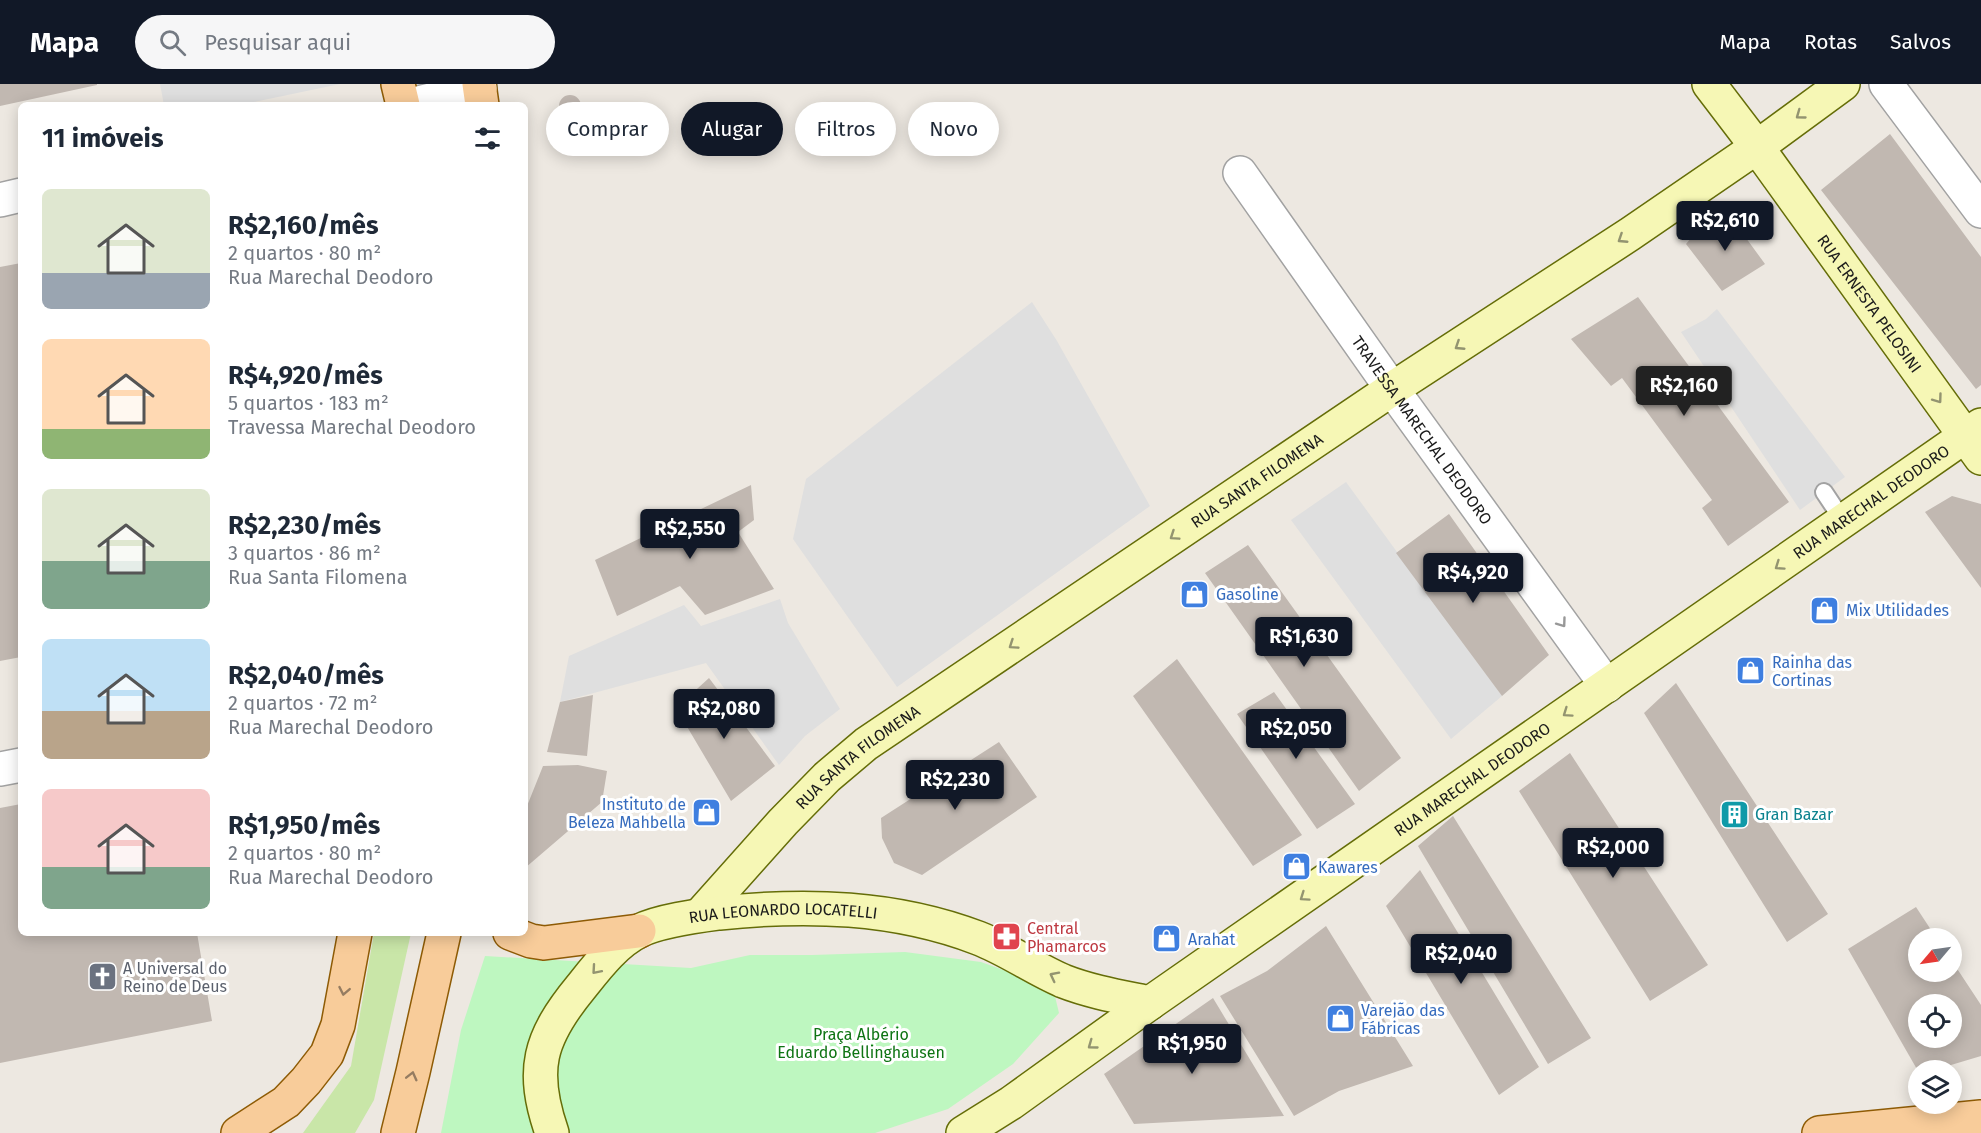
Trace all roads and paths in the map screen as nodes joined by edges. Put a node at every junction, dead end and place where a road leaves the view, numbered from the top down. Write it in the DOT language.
graph roads {
  1 [pos="398,84"];
  2 [pos="1709,84"];
  3 [pos="1843,84"];
  4 [pos="1886,84"];
  5 [pos="480,92"];
  6 [pos="402,102"];
  7 [pos="426,102"];
  8 [pos="1757,147"];
  9 [pos="1240,173"];
  10 [pos="18,196"];
  11 [pos="0,200"];
  12 [pos="1981,211"];
  13 [pos="1392,389"];
  14 [pos="1976,440"];
  15 [pos="1824,492"];
  16 [pos="1844,522"];
  17 [pos="1607,686"];
  18 [pos="18,766"];
  19 [pos="0,769"];
  20 [pos="700,915"];
  21 [pos="639,931"];
  22 [pos="354,936"];
  23 [pos="443,936"];
  24 [pos="518,936"];
  25 [pos="1150,1004"];
  26 [pos="1981,1117"];
  27 [pos="238,1133"];
  28 [pos="398,1133"];
  29 [pos="552,1133"];
  30 [pos="963,1133"];
  31 [pos="1819,1133"];
  1 -- 6 [label="main road"];
  2 -- 8 [label="street, RUA ERNESTA PELOSINI"];
  3 -- 8 [label="street, RUA SANTA FILOMENA, one-way"];
  4 -- 12 [label="street"];
  5 -- 7 [label="street"];
  8 -- 13 [label="street, RUA SANTA FILOMENA, one-way"];
  8 -- 14 [label="street, RUA ERNESTA PELOSINI, one-way"];
  9 -- 13 [label="street, TRAVESSA MARECHAL DEODORO"];
  10 -- 11 [label="street"];
  13 -- 17 [label="street, TRAVESSA MARECHAL DEODORO, one-way"];
  13 -- 20 [label="street, RUA SANTA FILOMENA, one-way"];
  14 -- 16 [label="street, RUA MARECHAL DEODORO"];
  15 -- 16 [label="lane"];
  16 -- 17 [label="street, RUA MARECHAL DEODORO, one-way"];
  17 -- 25 [label="street, RUA MARECHAL DEODORO, one-way"];
  18 -- 19 [label="street"];
  20 -- 21 [label="street, RUA LEONARDO LOCATELLI"];
  25 -- 20 [label="street, RUA LEONARDO LOCATELLI, one-way"];
  21 -- 24 [label="main road"];
  21 -- 29 [label="street, RUA LEONARDO LOCATELLI, one-way"];
  22 -- 27 [label="main road, one-way"];
  28 -- 23 [label="main road, one-way"];
  25 -- 30 [label="street, RUA MARECHAL DEODORO, one-way"];
  26 -- 31 [label="main road"];
}
